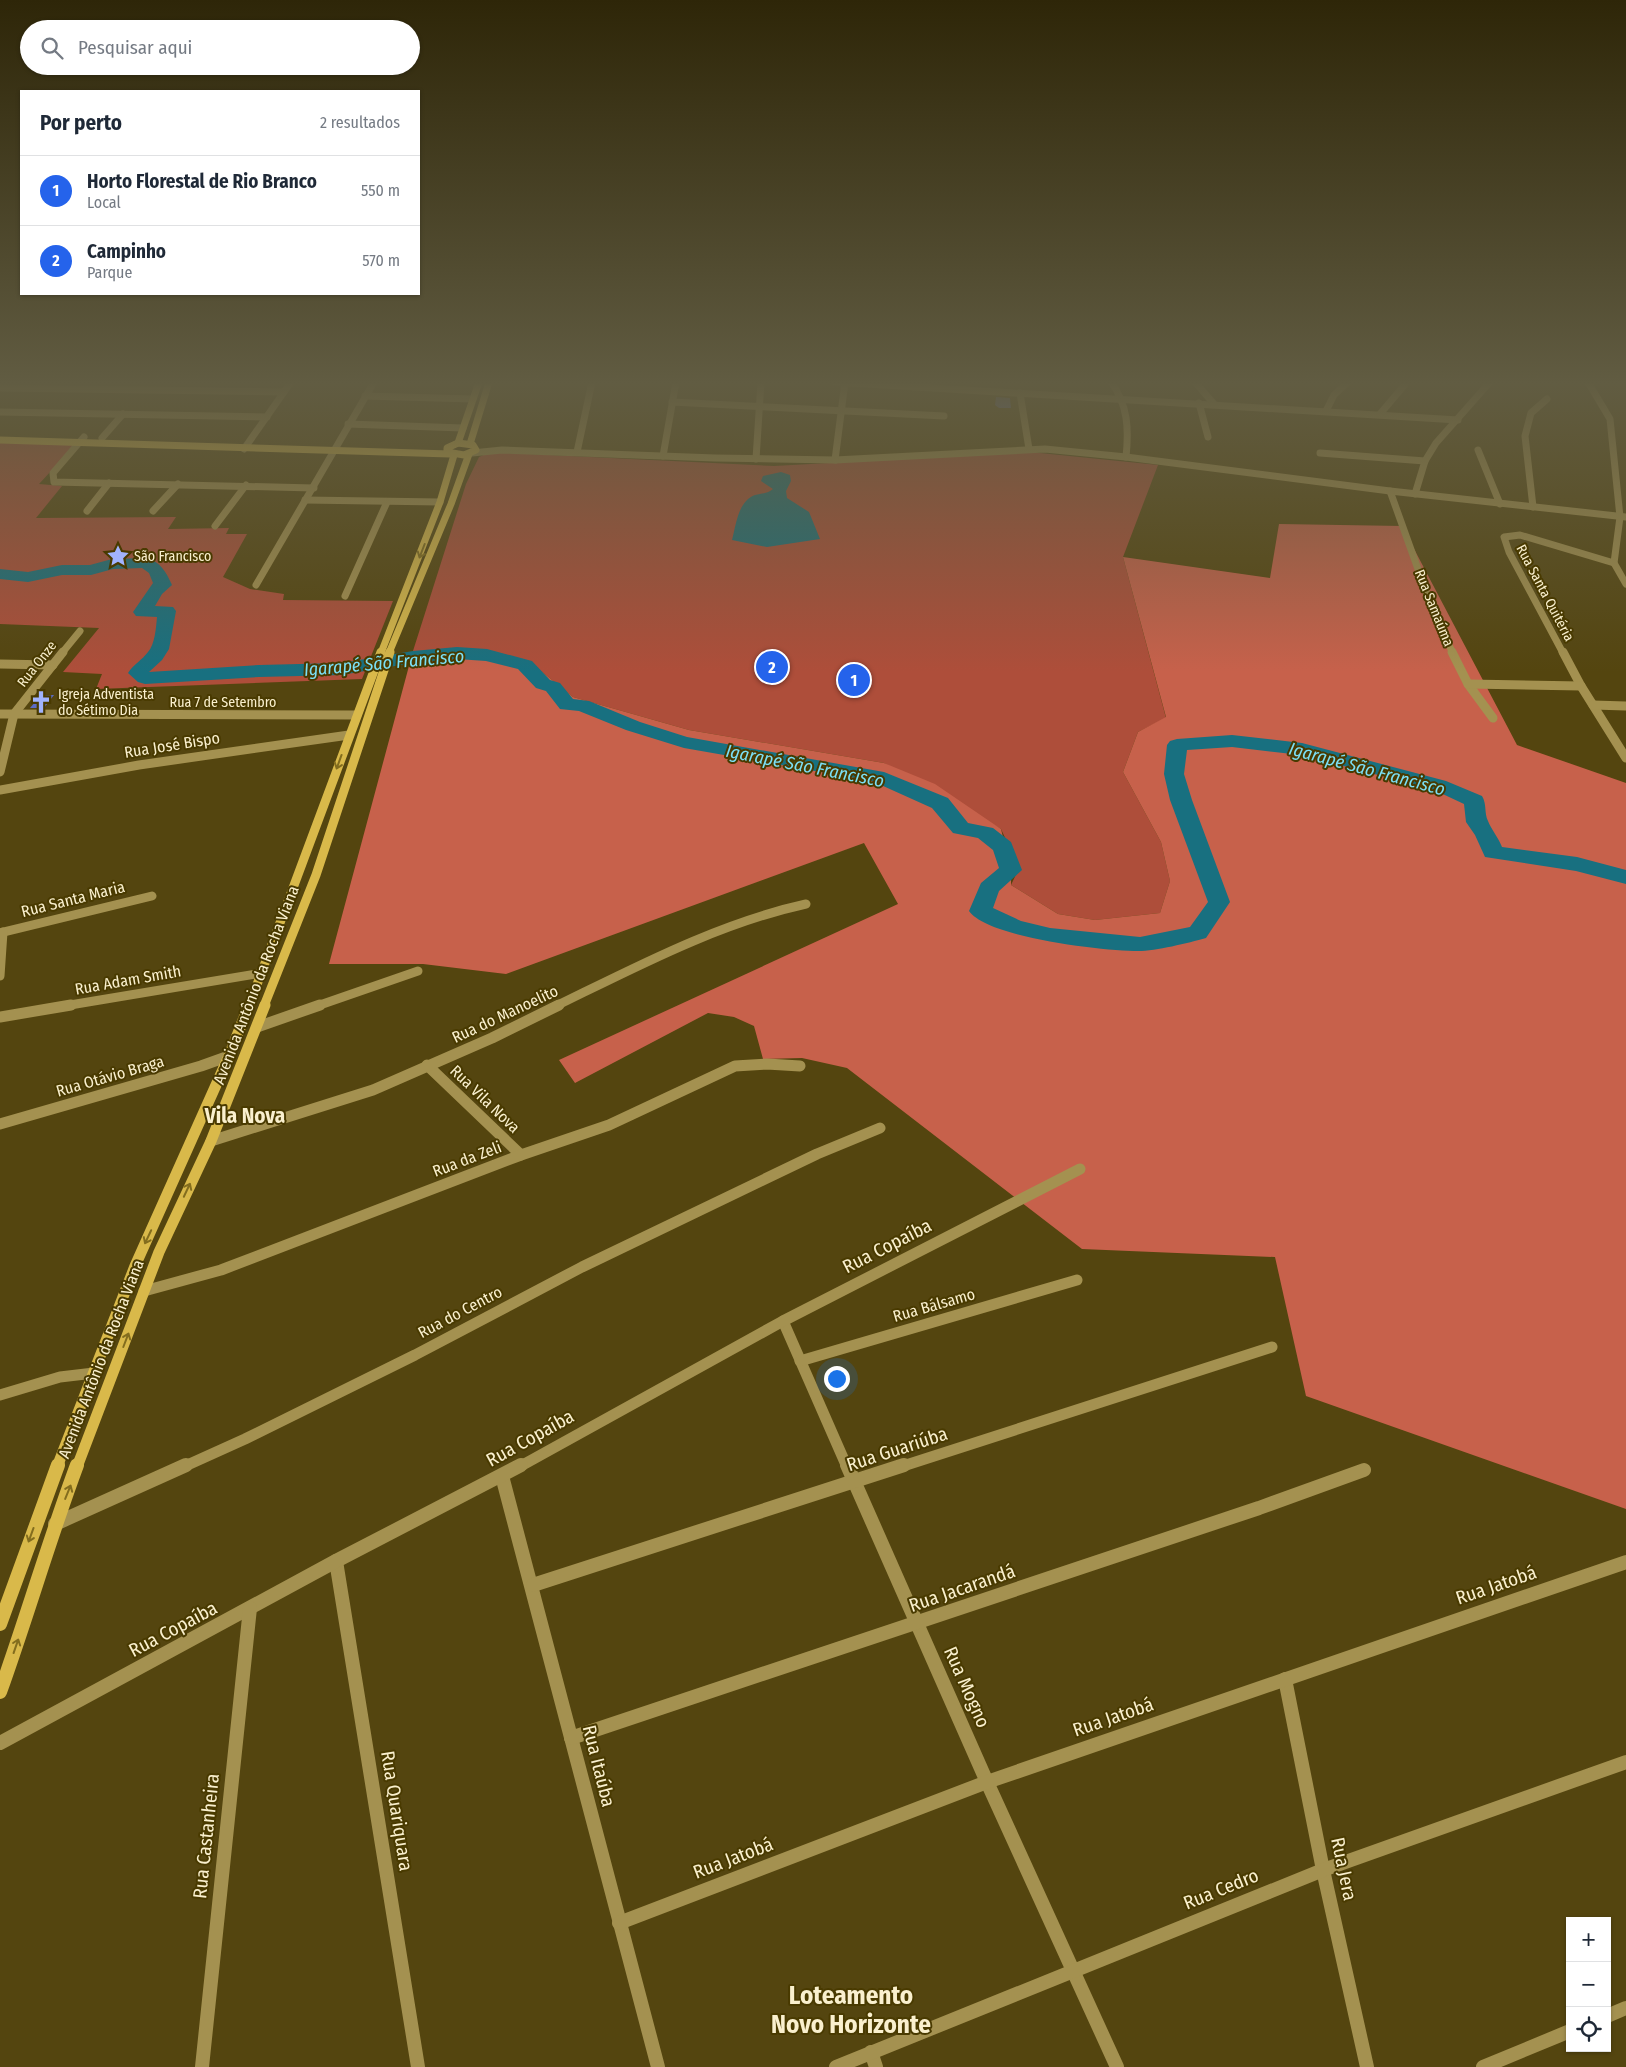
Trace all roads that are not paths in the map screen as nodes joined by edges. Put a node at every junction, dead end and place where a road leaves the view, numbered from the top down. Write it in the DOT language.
graph roads {
  1 [pos="54,478"];
  2 [pos="319,478"];
  3 [pos="445,478"];
  4 [pos="461,478"];
  5 [pos="1293,478"];
  6 [pos="1420,478"];
  7 [pos="1490,478"];
  8 [pos="1530,478"];
  9 [pos="1618,478"];
  10 [pos="108,482"];
  11 [pos="178,484"];
  12 [pos="246,486"];
  13 [pos="314,488"];
  14 [pos="1390,491"];
  15 [pos="1416,494"];
  16 [pos="305,500"];
  17 [pos="387,502"];
  18 [pos="440,502"];
  19 [pos="1500,504"];
  20 [pos="1534,507"];
  21 [pos="87,511"];
  22 [pos="153,511"];
  23 [pos="1623,517"];
  24 [pos="215,526"];
  25 [pos="1614,563"];
  26 [pos="1626,584"];
  27 [pos="256,585"];
  28 [pos="344,596"];
  29 [pos="395,627"];
  30 [pos="80,631"];
  31 [pos="0,664"];
  32 [pos="52,665"];
  33 [pos="380,668"];
  34 [pos="1468,684"];
  35 [pos="1581,686"];
  36 [pos="1593,704"];
  37 [pos="1626,706"];
  38 [pos="0,714"];
  39 [pos="14,714"];
  40 [pos="357,715"];
  41 [pos="1493,718"];
  42 [pos="349,735"];
  43 [pos="1626,758"];
  44 [pos="0,771"];
  45 [pos="0,790"];
  46 [pos="152,896"];
  47 [pos="806,904"];
  48 [pos="1,932"];
  49 [pos="418,971"];
  50 [pos="262,973"];
  51 [pos="0,976"];
  52 [pos="0,1017"];
  53 [pos="258,1027"];
  54 [pos="229,1056"];
  55 [pos="427,1065"];
  56 [pos="800,1066"];
  57 [pos="0,1124"];
  58 [pos="880,1128"];
  59 [pos="211,1141"];
  60 [pos="521,1155"];
  61 [pos="1080,1169"];
  62 [pos="1077,1280"];
  63 [pos="144,1291"];
  64 [pos="783,1321"];
  65 [pos="1272,1347"];
  66 [pos="800,1361"];
  67 [pos="94,1373"];
  68 [pos="0,1395"];
  69 [pos="1364,1470"];
  70 [pos="502,1476"];
  71 [pos="854,1482"];
  72 [pos="55,1524"];
  73 [pos="336,1561"];
  74 [pos="1626,1562"];
  75 [pos="533,1585"];
  76 [pos="250,1608"];
  77 [pos="916,1623"];
  78 [pos="0,1624"];
  79 [pos="1284,1679"];
  80 [pos="0,1692"];
  81 [pos="571,1738"];
  82 [pos="0,1743"];
  83 [pos="1626,1762"];
  84 [pos="987,1782"];
  85 [pos="1323,1870"];
  86 [pos="618,1923"];
  87 [pos="1074,1970"];
  88 [pos="1626,2008"];
  89 [pos="1611,2014"];
  90 [pos="1566,2034"];
  91 [pos="874,2060"];
  92 [pos="202,2067"];
  93 [pos="418,2067"];
  94 [pos="658,2067"];
  95 [pos="836,2067"];
  96 [pos="1117,2067"];
  97 [pos="1367,2067"];
  98 [pos="1483,2067"];
  1 -- 10 [label="street"];
  2 -- 13 [label="street"];
  3 -- 18 [label="main road, Avenida Antônio da Rocha Viana"];
  4 -- 29 [label="main road, Avenida Antônio da Rocha Viana"];
  5 -- 14 [label="street"];
  6 -- 15 [label="street"];
  7 -- 19 [label="street"];
  8 -- 20 [label="street"];
  9 -- 23 [label="street"];
  10 -- 11 [label="street"];
  10 -- 21 [label="street"];
  11 -- 12 [label="street"];
  11 -- 22 [label="street"];
  12 -- 13 [label="street"];
  12 -- 24 [label="street"];
  13 -- 16 [label="street"];
  14 -- 15 [label="street"];
  14 -- 34 [label="street, Rua Samaúma"];
  15 -- 19 [label="street"];
  16 -- 17 [label="street"];
  16 -- 27 [label="street"];
  17 -- 18 [label="street"];
  17 -- 28 [label="street"];
  18 -- 29 [label="main road, Avenida Antônio da Rocha Viana, one-way"];
  19 -- 20 [label="street"];
  20 -- 23 [label="street"];
  23 -- 25 [label="street"];
  25 -- 26 [label="street"];
  25 -- 35 [label="street, Rua Santa Quitéria"];
  29 -- 33 [label="main road, Avenida Antônio da Rocha Viana"];
  30 -- 32 [label="street, Rua Onze"];
  31 -- 32 [label="street"];
  32 -- 39 [label="street, Rua Onze"];
  33 -- 40 [label="main road, Avenida Antônio da Rocha Viana"];
  33 -- 53 [label="main road, Avenida Antônio da Rocha Viana"];
  34 -- 35 [label="street"];
  34 -- 41 [label="street, Rua Samaúma"];
  35 -- 36 [label="street, Rua Santa Quitéria"];
  36 -- 37 [label="street"];
  36 -- 43 [label="street, Rua Santa Quitéria"];
  38 -- 39 [label="street, Rua 7 de Setembro"];
  39 -- 40 [label="street, Rua 7 de Setembro"];
  39 -- 44 [label="street, Rua Onze"];
  40 -- 42 [label="main road, Avenida Antônio da Rocha Viana"];
  42 -- 45 [label="street, Rua José Bispo"];
  42 -- 50 [label="main road, Avenida Antônio da Rocha Viana, one-way"];
  46 -- 48 [label="street, Rua Santa Maria"];
  47 -- 55 [label="street, Rua do Manoelito"];
  48 -- 51 [label="street"];
  49 -- 53 [label="street"];
  50 -- 52 [label="street, Rua Adam Smith"];
  50 -- 54 [label="main road, Avenida Antônio da Rocha Viana"];
  53 -- 59 [label="main road, Avenida Antônio da Rocha Viana"];
  54 -- 57 [label="street, Rua Otávio Braga"];
  54 -- 67 [label="main road, Avenida Antônio da Rocha Viana, one-way"];
  55 -- 59 [label="street, Rua do Manoelito"];
  55 -- 60 [label="street, Rua Vila Nova"];
  56 -- 60 [label="street, Rua da Zeli"];
  58 -- 72 [label="street, Rua do Centro"];
  63 -- 59 [label="main road, Avenida Antônio da Rocha Viana, one-way"];
  60 -- 63 [label="street, Rua da Zeli"];
  61 -- 64 [label="street, Rua Copaíba"];
  62 -- 66 [label="street, Rua Bálsamo"];
  72 -- 63 [label="main road, Avenida Antônio da Rocha Viana, one-way"];
  64 -- 66 [label="street, Rua Mogno"];
  64 -- 70 [label="street, Rua Copaíba"];
  65 -- 71 [label="street, Rua Guariúba"];
  66 -- 71 [label="street, Rua Mogno"];
  67 -- 68 [label="street"];
  67 -- 78 [label="main road, Avenida Antônio da Rocha Viana, one-way"];
  69 -- 77 [label="street, Rua Jacarandá"];
  70 -- 73 [label="street, Rua Copaíba"];
  70 -- 75 [label="street, Rua Itaúba"];
  71 -- 75 [label="street, Rua Guariúba"];
  71 -- 77 [label="street, Rua Mogno"];
  80 -- 72 [label="main road, Avenida Antônio da Rocha Viana, one-way"];
  73 -- 76 [label="street, Rua Copaíba"];
  73 -- 93 [label="street, Rua Quariquara"];
  74 -- 79 [label="street, Rua Jatobá"];
  75 -- 81 [label="street, Rua Itaúba"];
  76 -- 82 [label="street, Rua Copaíba"];
  76 -- 92 [label="street, Rua Castanheira"];
  77 -- 81 [label="street, Rua Jacarandá"];
  77 -- 84 [label="street, Rua Mogno"];
  79 -- 84 [label="street, Rua Jatobá"];
  79 -- 85 [label="street, Rua Jera"];
  81 -- 86 [label="street, Rua Itaúba"];
  83 -- 85 [label="street, Rua Cedro"];
  84 -- 86 [label="street, Rua Jatobá"];
  84 -- 87 [label="street, Rua Mogno"];
  85 -- 87 [label="street, Rua Cedro"];
  85 -- 97 [label="street, Rua Jera"];
  86 -- 94 [label="street, Rua Itaúba"];
  87 -- 91 [label="street, Rua Cedro"];
  87 -- 96 [label="street, Rua Mogno"];
  88 -- 89 [label="street"];
  90 -- 98 [label="street"];
  91 -- 95 [label="street, Rua Cedro"];
}
